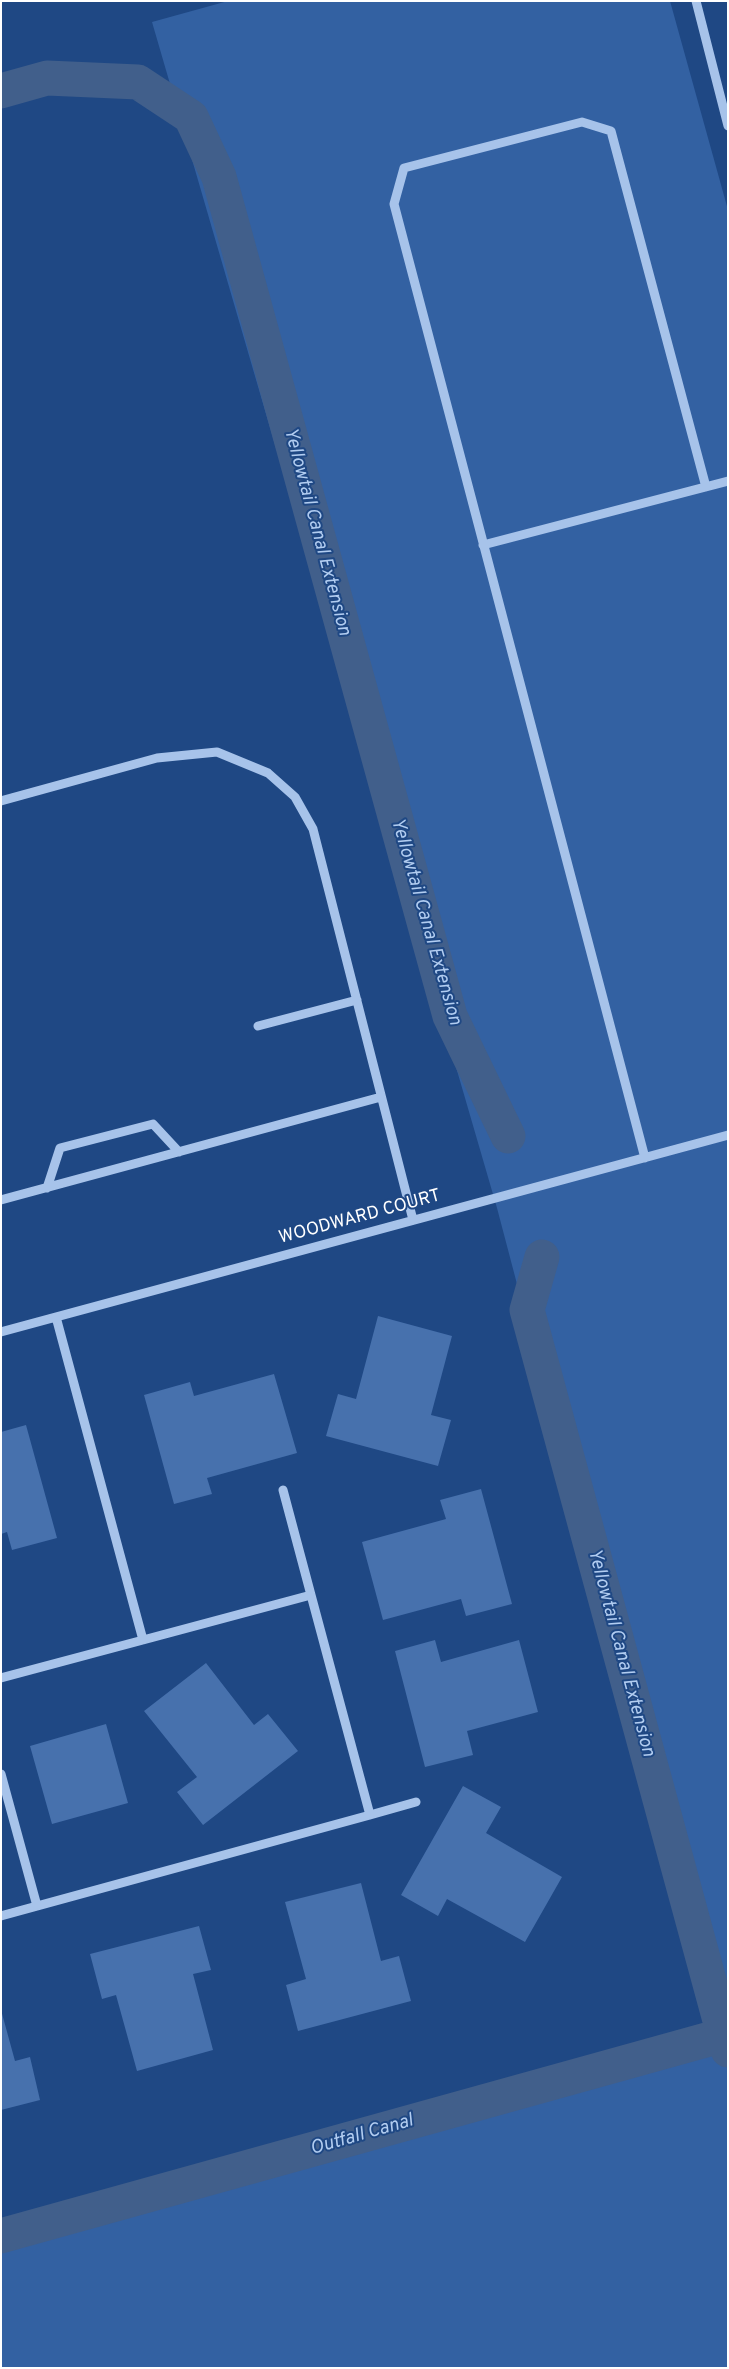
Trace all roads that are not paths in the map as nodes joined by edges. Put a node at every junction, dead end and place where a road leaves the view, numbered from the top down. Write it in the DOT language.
graph roads {
  1 [pos="696,1"];
  2 [pos="728,126"];
  3 [pos="728,481"];
  4 [pos="706,487"];
  5 [pos="484,545"];
  6 [pos="1,801"];
  7 [pos="357,1000"];
  8 [pos="258,1026"];
  9 [pos="382,1097"];
  10 [pos="728,1135"];
  11 [pos="179,1152"];
  12 [pos="645,1158"];
  13 [pos="47,1188"];
  14 [pos="1,1200"];
  15 [pos="413,1220"];
  16 [pos="56,1317"];
  17 [pos="1,1332"];
  18 [pos="283,1490"];
  19 [pos="311,1595"];
  20 [pos="143,1640"];
  21 [pos="1,1678"];
  22 [pos="1,1774"];
  23 [pos="416,1802"];
  24 [pos="370,1814"];
  25 [pos="37,1906"];
  26 [pos="1,1916"];
  1 -- 2 [label="street"];
  3 -- 4 [label="street"];
  4 -- 5 [label="street"];
  4 -- 5 [label="street"];
  5 -- 12 [label="street"];
  6 -- 7 [label="street"];
  7 -- 8 [label="street"];
  7 -- 9 [label="street"];
  9 -- 11 [label="street"];
  9 -- 15 [label="street"];
  10 -- 12 [label="street, WOODWARD COURT"];
  11 -- 13 [label="street"];
  11 -- 13 [label="street"];
  12 -- 15 [label="street, WOODWARD COURT"];
  13 -- 14 [label="street"];
  15 -- 16 [label="street, WOODWARD COURT"];
  16 -- 17 [label="street, WOODWARD COURT"];
  16 -- 20 [label="street"];
  18 -- 19 [label="street"];
  19 -- 20 [label="street"];
  19 -- 24 [label="street"];
  20 -- 21 [label="street"];
  22 -- 25 [label="street"];
  23 -- 24 [label="street"];
  24 -- 25 [label="street"];
  25 -- 26 [label="street"];
}
